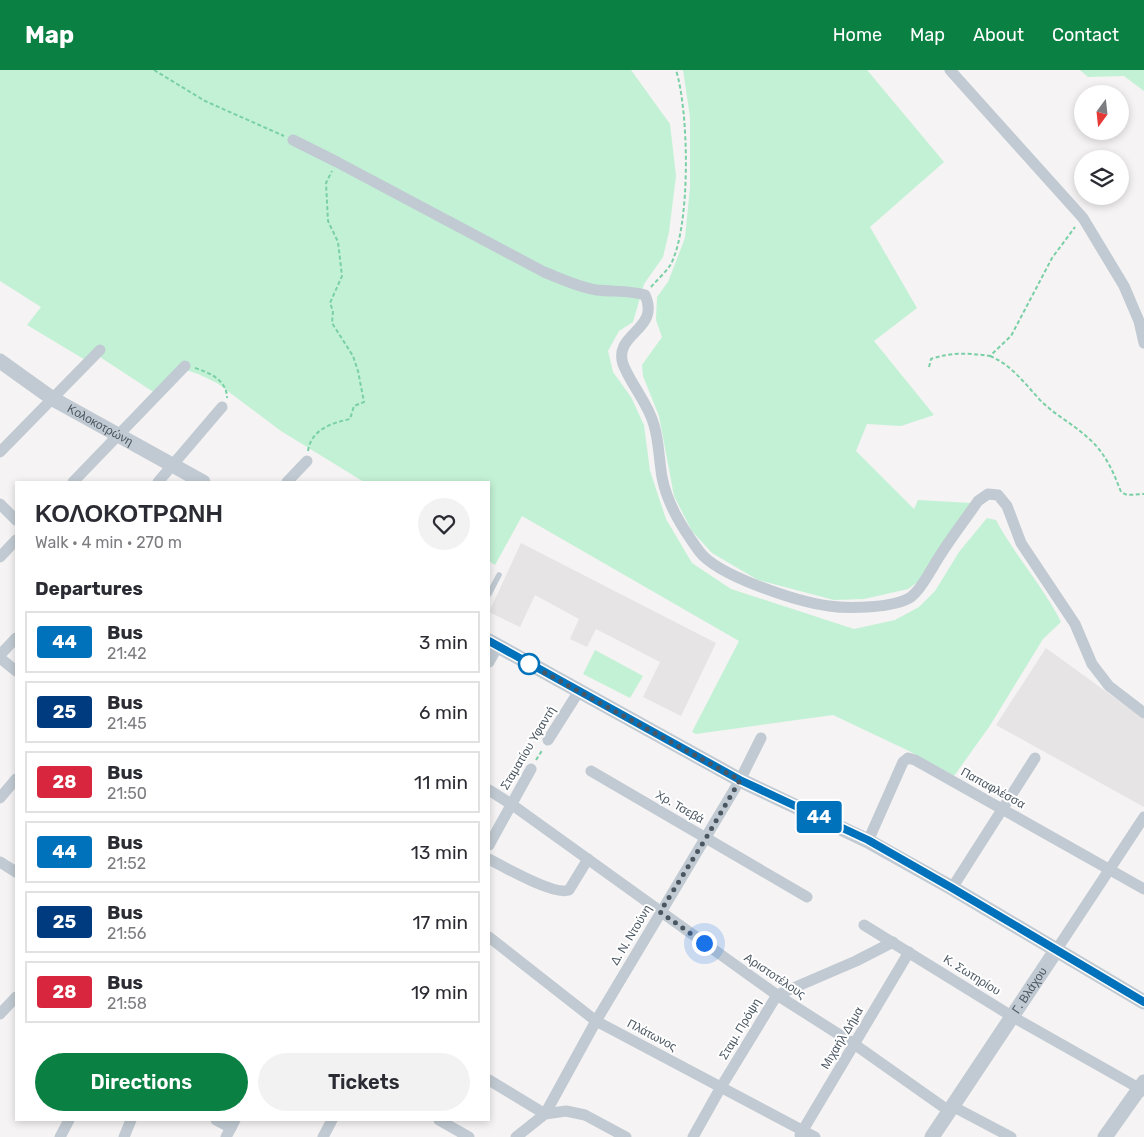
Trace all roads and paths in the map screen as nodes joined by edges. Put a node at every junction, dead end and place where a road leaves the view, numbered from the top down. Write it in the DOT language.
graph roads {
  1 [pos="154,70"];
  2 [pos="676,70"];
  3 [pos="950,70"];
  4 [pos="293,140"];
  5 [pos="337,162"];
  6 [pos="1083,218"];
  7 [pos="644,295"];
  8 [pos="1144,343"];
  9 [pos="100,350"];
  10 [pos="990,356"];
  11 [pos="0,362"];
  12 [pos="185,366"];
  13 [pos="929,367"];
  14 [pos="53,399"];
  15 [pos="222,407"];
  16 [pos="119,437"];
  17 [pos="0,452"];
  18 [pos="307,461"];
  19 [pos="172,466"];
  20 [pos="74,481"];
  21 [pos="159,481"];
  22 [pos="201,481"];
  23 [pos="288,481"];
  24 [pos="1144,494"];
  25 [pos="0,504"];
  26 [pos="15,519"];
  27 [pos="15,541"];
  28 [pos="0,558"];
  29 [pos="499,575"];
  30 [pos="490,592"];
  31 [pos="15,639"];
  32 [pos="493,644"];
  33 [pos="0,657"];
  34 [pos="490,658"];
  35 [pos="15,670"];
  36 [pos="579,691"];
  37 [pos="1144,713"];
  38 [pos="761,738"];
  39 [pos="548,740"];
  40 [pos="1035,758"];
  41 [pos="531,769"];
  42 [pos="591,771"];
  43 [pos="15,780"];
  44 [pos="740,780"];
  45 [pos="490,791"];
  46 [pos="0,798"];
  47 [pos="511,804"];
  48 [pos="1002,809"];
  49 [pos="1144,817"];
  50 [pos="706,838"];
  51 [pos="868,840"];
  52 [pos="490,843"];
  53 [pos="588,859"];
  54 [pos="490,860"];
  55 [pos="0,862"];
  56 [pos="1110,869"];
  57 [pos="15,871"];
  58 [pos="952,888"];
  59 [pos="1144,889"];
  60 [pos="807,897"];
  61 [pos="660,912"];
  62 [pos="864,926"];
  63 [pos="490,938"];
  64 [pos="894,942"];
  65 [pos="1057,949"];
  66 [pos="909,952"];
  67 [pos="0,995"];
  68 [pos="777,995"];
  69 [pos="12,1000"];
  70 [pos="1144,1002"];
  71 [pos="0,1014"];
  72 [pos="1013,1017"];
  73 [pos="596,1021"];
  74 [pos="854,1044"];
  75 [pos="490,1081"];
  76 [pos="721,1087"];
  77 [pos="1143,1087"];
  78 [pos="951,1109"];
  79 [pos="545,1114"];
  80 [pos="68,1121"];
  81 [pos="132,1121"];
  82 [pos="218,1121"];
  83 [pos="331,1121"];
  84 [pos="441,1121"];
  85 [pos="231,1128"];
  86 [pos="801,1134"];
  87 [pos="60,1137"];
  88 [pos="124,1137"];
  89 [pos="323,1137"];
  90 [pos="469,1137"];
  91 [pos="516,1137"];
  92 [pos="626,1137"];
  93 [pos="694,1137"];
  94 [pos="815,1137"];
  95 [pos="932,1137"];
  96 [pos="1011,1137"];
  97 [pos="1105,1137"];
  1 -- 4 [label="path"];
  2 -- 7 [label="path"];
  3 -- 6 [label="street"];
  4 -- 5 [label="street"];
  5 -- 7 [label="street"];
  5 -- 18 [label="path"];
  6 -- 8 [label="street"];
  6 -- 10 [label="path"];
  7 -- 37 [label="street"];
  9 -- 14 [label="street"];
  10 -- 13 [label="path"];
  10 -- 24 [label="path"];
  11 -- 14 [label="street, Κολοκοτρώνη"];
  12 -- 15 [label="path"];
  12 -- 16 [label="street"];
  14 -- 16 [label="street, Κολοκοτρώνη"];
  14 -- 17 [label="street"];
  15 -- 19 [label="street"];
  16 -- 19 [label="street, Κολοκοτρώνη"];
  16 -- 20 [label="street"];
  18 -- 23 [label="street"];
  19 -- 21 [label="street"];
  19 -- 22 [label="street, Κολοκοτρώνη"];
  25 -- 26 [label="street"];
  27 -- 28 [label="street"];
  29 -- 30 [label="lane"];
  31 -- 33 [label="street"];
  32 -- 34 [label="street"];
  32 -- 36 [label="street"];
  33 -- 35 [label="street"];
  36 -- 39 [label="street, Σταματίου Υφαντή"];
  36 -- 44 [label="street"];
  38 -- 44 [label="street, Δ. Ν. Ντούνη"];
  39 -- 41 [label="path, Σταματίου Υφαντή"];
  40 -- 48 [label="street"];
  41 -- 47 [label="street, Σταματίου Υφαντή"];
  42 -- 50 [label="street, Χρ. Τσεβά"];
  43 -- 46 [label="street"];
  44 -- 50 [label="street, Δ. Ν. Ντούνη"];
  44 -- 51 [label="street"];
  45 -- 47 [label="street, Αριστοτέλους"];
  47 -- 52 [label="street, Σταματίου Υφαντή"];
  47 -- 53 [label="street, Αριστοτέλους"];
  48 -- 51 [label="street, Παπαφλέσσα"];
  48 -- 56 [label="street, Παπαφλέσσα"];
  48 -- 58 [label="street"];
  49 -- 56 [label="street, Γ. Βλάχου"];
  50 -- 60 [label="street, Χρ. Τσεβά"];
  50 -- 61 [label="street, Δ. Ν. Ντούνη"];
  51 -- 58 [label="street"];
  53 -- 54 [label="street"];
  53 -- 61 [label="street, Αριστοτέλους"];
  55 -- 57 [label="street"];
  56 -- 59 [label="street, Παπαφλέσσα"];
  56 -- 65 [label="street, Γ. Βλάχου"];
  58 -- 65 [label="street"];
  61 -- 68 [label="street, Αριστοτέλους"];
  61 -- 73 [label="street, Δ. Ν. Ντούνη"];
  62 -- 64 [label="street, Κ. Σωτηρίου"];
  63 -- 73 [label="street, Πλάτωνος"];
  64 -- 66 [label="street, Κ. Σωτηρίου"];
  64 -- 68 [label="street, Σταμ. Πρόψη"];
  65 -- 70 [label="street"];
  65 -- 72 [label="street, Γ. Βλάχου"];
  66 -- 72 [label="street, Κ. Σωτηρίου"];
  66 -- 74 [label="street, Μιχαήλ Δήμα"];
  67 -- 69 [label="street"];
  68 -- 74 [label="street, Αριστοτέλους"];
  68 -- 76 [label="street, Σταμ. Πρόψη"];
  69 -- 71 [label="street"];
  72 -- 77 [label="street, Κ. Σωτηρίου"];
  72 -- 78 [label="street, Γ. Βλάχου"];
  73 -- 76 [label="street, Πλάτωνος"];
  73 -- 79 [label="street, Δ. Ν. Ντούνη"];
  74 -- 78 [label="street, Αριστοτέλους"];
  74 -- 86 [label="street, Μιχαήλ Δήμα"];
  75 -- 79 [label="street"];
  76 -- 86 [label="street, Πλάτωνος"];
  76 -- 93 [label="street, Σταμ. Πρόψη"];
  77 -- 97 [label="street"];
  78 -- 95 [label="street, Γ. Βλάχου"];
  78 -- 96 [label="street, Αριστοτέλους"];
  79 -- 91 [label="street, Δ. Ν. Ντούνη"];
  79 -- 92 [label="street"];
  80 -- 87 [label="street"];
  81 -- 88 [label="street"];
  82 -- 85 [label="street"];
  83 -- 89 [label="street"];
  84 -- 90 [label="street"];
  86 -- 94 [label="street, Πλάτωνος"];
}
